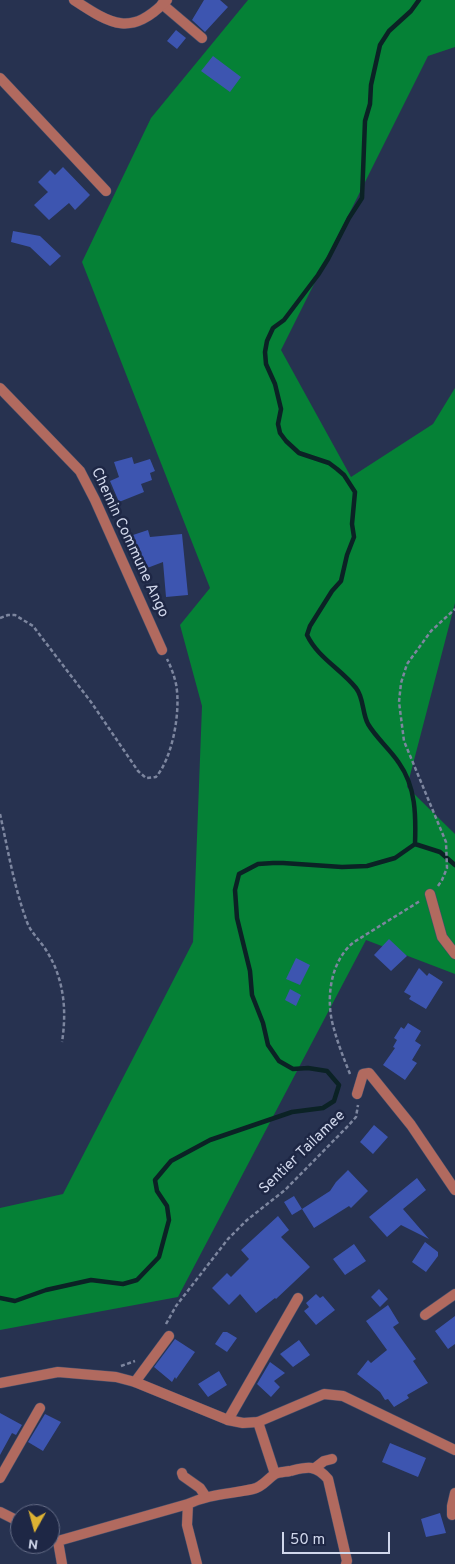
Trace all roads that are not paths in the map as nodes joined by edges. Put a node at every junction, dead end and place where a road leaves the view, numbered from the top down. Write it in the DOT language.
graph roads {
  1 [pos="74,0"];
  2 [pos="164,2"];
  3 [pos="202,38"];
  4 [pos="0,78"];
  5 [pos="106,191"];
  6 [pos="0,388"];
  7 [pos="162,650"];
  8 [pos="430,894"];
  9 [pos="455,954"];
  10 [pos="357,1094"];
  11 [pos="455,1190"];
  12 [pos="455,1294"];
  13 [pos="298,1298"];
  14 [pos="425,1315"];
  15 [pos="166,1332"];
  16 [pos="135,1382"];
  17 [pos="0,1383"];
  18 [pos="40,1408"];
  19 [pos="228,1420"];
  20 [pos="258,1422"];
  21 [pos="455,1450"];
  22 [pos="332,1458"];
  23 [pos="315,1468"];
  24 [pos="182,1473"];
  25 [pos="275,1474"];
  26 [pos="0,1478"];
  27 [pos="455,1493"];
  28 [pos="206,1497"];
  29 [pos="188,1504"];
  30 [pos="452,1516"];
  31 [pos="60,1537"];
  32 [pos="197,1564"];
  33 [pos="346,1564"];
  1 -- 2 [label="street"];
  2 -- 3 [label="street"];
  4 -- 5 [label="street"];
  6 -- 7 [label="street, Chemin Commune Ango"];
  8 -- 9 [label="street"];
  10 -- 11 [label="street"];
  12 -- 14 [label="street"];
  13 -- 19 [label="street"];
  15 -- 16 [label="street"];
  16 -- 17 [label="street"];
  16 -- 19 [label="street"];
  18 -- 26 [label="street"];
  19 -- 20 [label="street"];
  20 -- 21 [label="street"];
  20 -- 25 [label="street"];
  22 -- 23 [label="street"];
  23 -- 25 [label="street"];
  23 -- 33 [label="street"];
  24 -- 28 [label="street"];
  25 -- 28 [label="street"];
  27 -- 30 [label="street"];
  28 -- 29 [label="street"];
  29 -- 31 [label="street"];
  29 -- 32 [label="street"];
}
